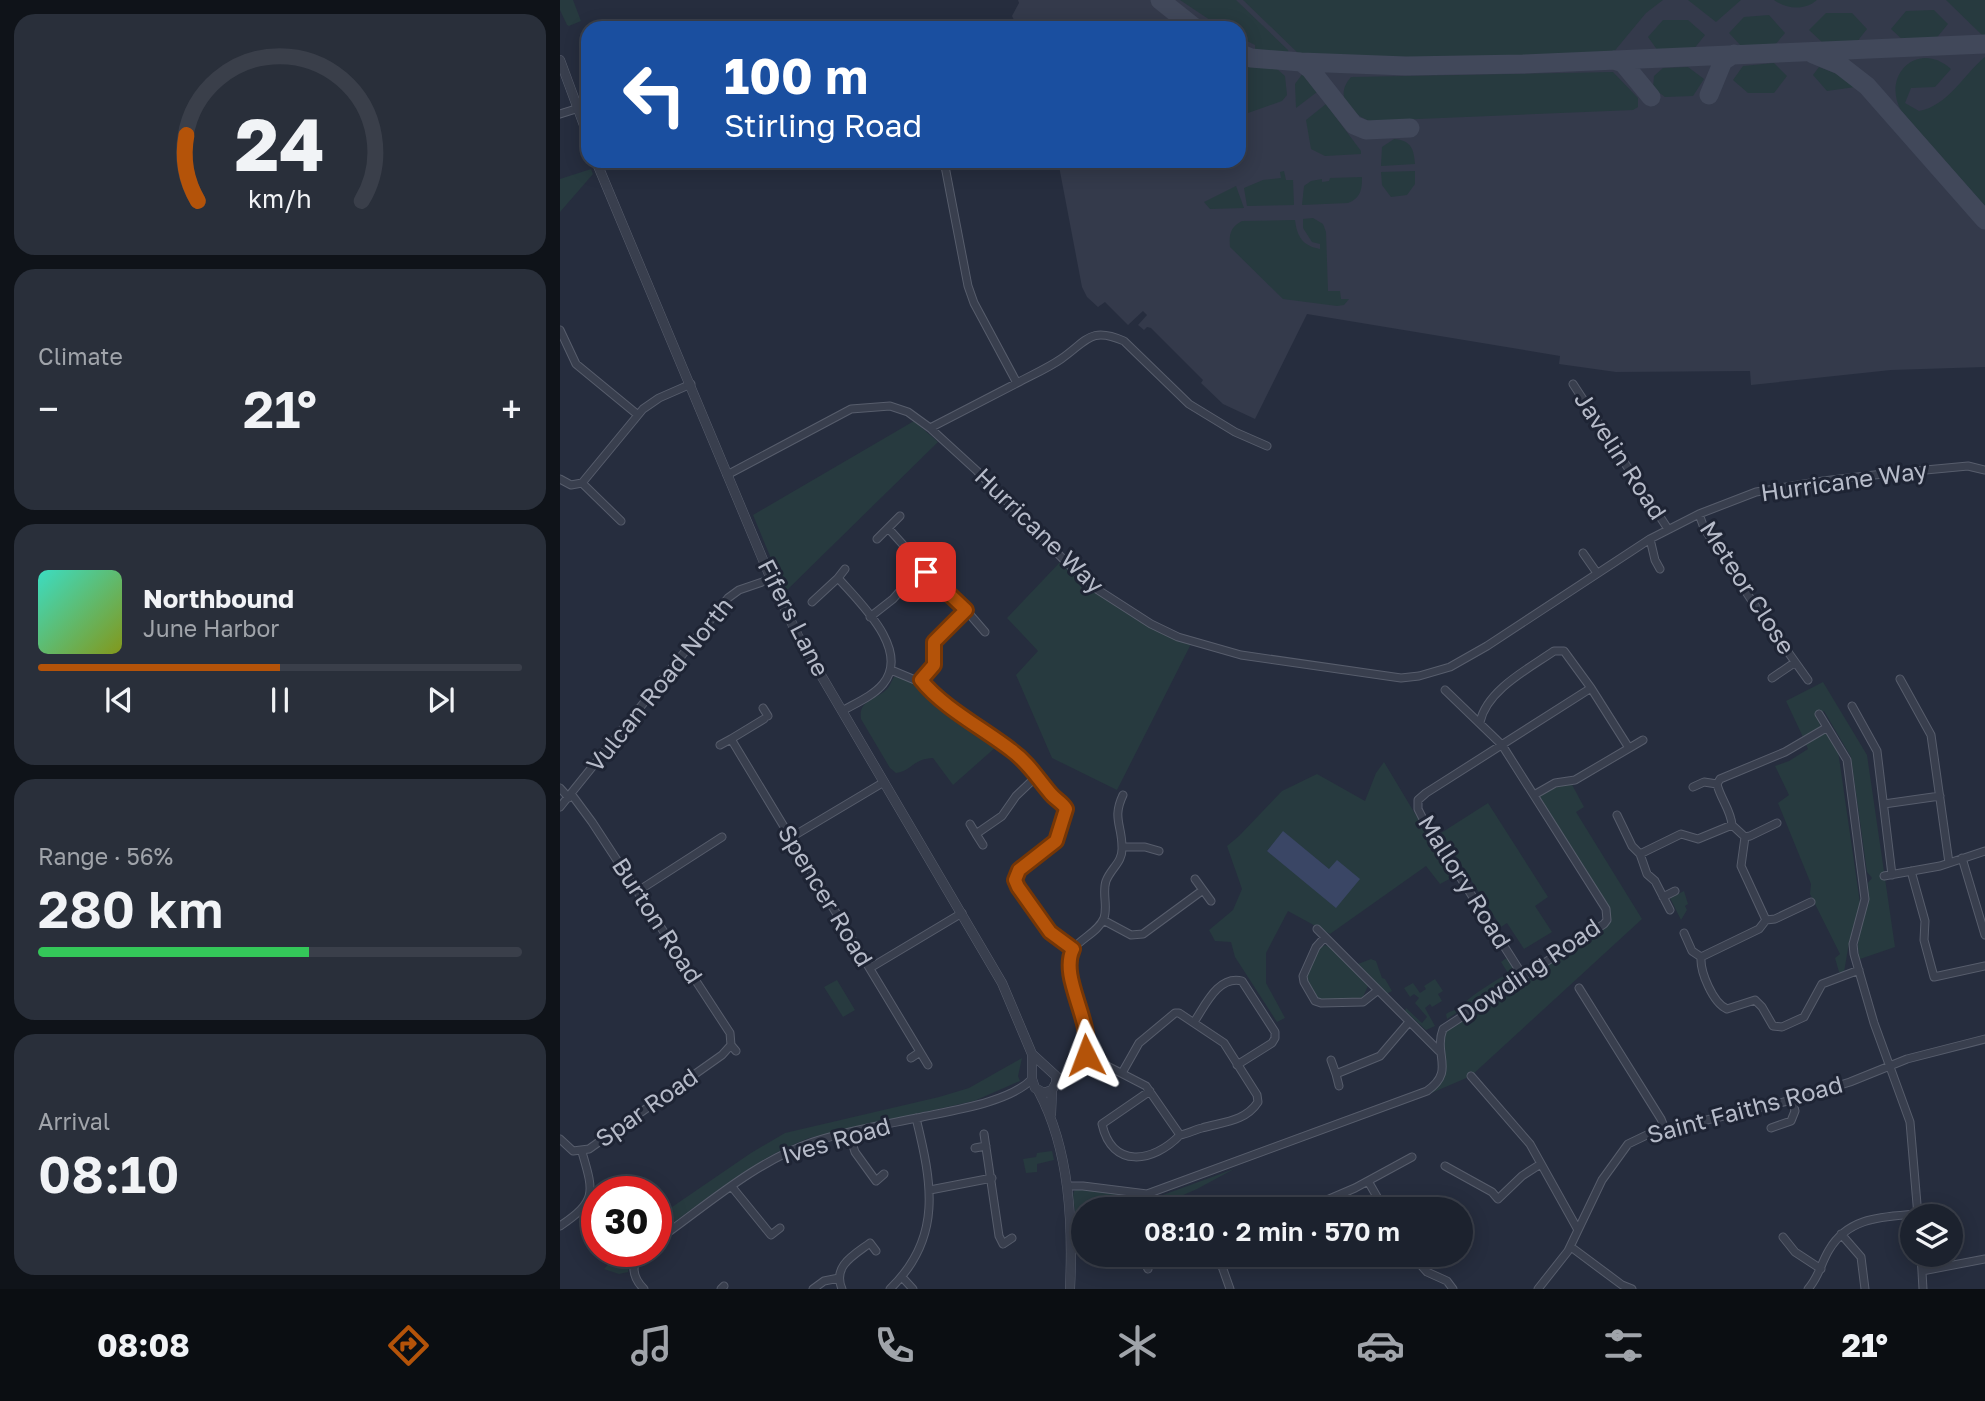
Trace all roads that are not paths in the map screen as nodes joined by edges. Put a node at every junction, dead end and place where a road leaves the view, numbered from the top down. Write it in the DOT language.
graph roads {
  1 [pos="560,60"];
  2 [pos="579,108"];
  3 [pos="560,114"];
  4 [pos="581,114"];
  5 [pos="599,168"];
  6 [pos="945,168"];
  7 [pos="560,330"];
  8 [pos="1017,383"];
  9 [pos="691,384"];
  10 [pos="1573,384"];
  11 [pos="638,415"];
  12 [pos="930,428"];
  13 [pos="1267,446"];
  14 [pos="1985,470"];
  15 [pos="727,475"];
  16 [pos="560,479"];
  17 [pos="582,483"];
  18 [pos="1699,514"];
  19 [pos="900,516"];
  20 [pos="621,521"];
  21 [pos="888,528"];
  22 [pos="1668,529"];
  23 [pos="1650,539"];
  24 [pos="877,540"];
  25 [pos="1583,553"];
  26 [pos="845,569"];
  27 [pos="1660,569"];
  28 [pos="920,571"];
  29 [pos="1597,573"];
  30 [pos="838,578"];
  31 [pos="771,579"];
  32 [pos="812,602"];
  33 [pos="966,610"];
  34 [pos="870,617"];
  35 [pos="985,632"];
  36 [pos="1794,663"];
  37 [pos="891,670"];
  38 [pos="1772,678"];
  39 [pos="1900,679"];
  40 [pos="921,680"];
  41 [pos="1808,680"];
  42 [pos="1591,688"];
  43 [pos="1445,690"];
  44 [pos="1852,706"];
  45 [pos="763,708"];
  46 [pos="842,711"];
  47 [pos="1819,714"];
  48 [pos="1480,722"];
  49 [pos="1826,728"];
  50 [pos="731,739"];
  51 [pos="1643,740"];
  52 [pos="720,745"];
  53 [pos="1502,745"];
  54 [pos="1629,748"];
  55 [pos="1038,775"];
  56 [pos="884,782"];
  57 [pos="1717,784"];
  58 [pos="1693,787"];
  59 [pos="560,788"];
  60 [pos="1123,795"];
  61 [pos="1534,795"];
  62 [pos="570,796"];
  63 [pos="1940,796"];
  64 [pos="1884,804"];
  65 [pos="560,807"];
  66 [pos="1617,815"];
  67 [pos="1777,823"];
  68 [pos="970,824"];
  69 [pos="1732,825"];
  70 [pos="976,834"];
  71 [pos="1745,836"];
  72 [pos="722,837"];
  73 [pos="790,838"];
  74 [pos="983,845"];
  75 [pos="1122,847"];
  76 [pos="1159,851"];
  77 [pos="1985,851"];
  78 [pos="1640,854"];
  79 [pos="1962,858"];
  80 [pos="1949,863"];
  81 [pos="1911,871"];
  82 [pos="1195,879"];
  83 [pos="1203,890"];
  84 [pos="638,891"];
  85 [pos="1675,891"];
  86 [pos="1664,897"];
  87 [pos="1211,901"];
  88 [pos="1811,902"];
  89 [pos="1670,910"];
  90 [pos="962,913"];
  91 [pos="1103,920"];
  92 [pos="1766,920"];
  93 [pos="1317,929"];
  94 [pos="1684,933"];
  95 [pos="1985,935"];
  96 [pos="1325,937"];
  97 [pos="1073,949"];
  98 [pos="1701,957"];
  99 [pos="1982,967"];
  100 [pos="870,968"];
  101 [pos="1859,970"];
  102 [pos="1523,976"];
  103 [pos="1579,988"];
  104 [pos="1377,991"];
  105 [pos="1194,1022"];
  106 [pos="1409,1022"];
  107 [pos="1443,1029"];
  108 [pos="1426,1038"];
  109 [pos="1985,1039"];
  110 [pos="734,1048"];
  111 [pos="1439,1051"];
  112 [pos="920,1052"];
  113 [pos="1032,1054"];
  114 [pos="1086,1055"];
  115 [pos="911,1058"];
  116 [pos="1331,1060"];
  117 [pos="928,1065"];
  118 [pos="1237,1065"];
  119 [pos="1890,1065"];
  120 [pos="1074,1066"];
  121 [pos="1050,1069"];
  122 [pos="1122,1073"];
  123 [pos="1336,1074"];
  124 [pos="1471,1076"];
  125 [pos="1035,1084"];
  126 [pos="1339,1086"];
  127 [pos="1054,1087"];
  128 [pos="1150,1091"];
  129 [pos="1792,1100"];
  130 [pos="1051,1116"];
  131 [pos="916,1118"];
  132 [pos="1771,1128"];
  133 [pos="1665,1129"];
  134 [pos="849,1133"];
  135 [pos="984,1134"];
  136 [pos="1180,1135"];
  137 [pos="560,1139"];
  138 [pos="986,1146"];
  139 [pos="975,1148"];
  140 [pos="582,1152"];
  141 [pos="1412,1157"];
  142 [pos="1539,1165"];
  143 [pos="1448,1170"];
  144 [pos="884,1174"];
  145 [pos="992,1178"];
  146 [pos="876,1181"];
  147 [pos="1368,1181"];
  148 [pos="1066,1186"];
  149 [pos="732,1187"];
  150 [pos="868,1187"];
  151 [pos="929,1190"];
  152 [pos="1333,1197"];
  153 [pos="1377,1197"];
  154 [pos="1917,1204"];
  155 [pos="1900,1216"];
  156 [pos="560,1226"];
  157 [pos="780,1228"];
  158 [pos="672,1230"];
  159 [pos="1578,1230"];
  160 [pos="771,1234"];
  161 [pos="1842,1234"];
  162 [pos="864,1236"];
  163 [pos="1783,1237"];
  164 [pos="1012,1238"];
  165 [pos="763,1240"];
  166 [pos="870,1243"];
  167 [pos="1003,1244"];
  168 [pos="1571,1247"];
  169 [pos="995,1250"];
  170 [pos="876,1251"];
  171 [pos="1985,1259"];
  172 [pos="635,1267"];
  173 [pos="1222,1267"];
  174 [pos="1423,1267"];
  175 [pos="1922,1267"];
  176 [pos="1821,1269"];
  177 [pos="1922,1271"];
  178 [pos="902,1277"];
  179 [pos="839,1278"];
  180 [pos="645,1289"];
  181 [pos="813,1289"];
  182 [pos="842,1289"];
  183 [pos="890,1289"];
  184 [pos="913,1289"];
  185 [pos="1070,1289"];
  186 [pos="1230,1289"];
  187 [pos="1453,1289"];
  188 [pos="1538,1289"];
  189 [pos="1632,1289"];
  190 [pos="1808,1289"];
  191 [pos="1865,1289"];
  192 [pos="1923,1289"];
  1 -- 2 [label="street"];
  2 -- 3 [label="street"];
  2 -- 4 [label="street"];
  5 -- 9 [label="street, Fifers Lane"];
  6 -- 8 [label="street"];
  7 -- 11 [label="street"];
  8 -- 12 [label="street"];
  8 -- 13 [label="street"];
  9 -- 11 [label="street"];
  9 -- 15 [label="street, Fifers Lane"];
  10 -- 22 [label="street, Javelin Road"];
  11 -- 17 [label="street"];
  12 -- 15 [label="street, Hurricane Way"];
  12 -- 29 [label="street, Hurricane Way"];
  14 -- 18 [label="street, Hurricane Way"];
  15 -- 31 [label="street, Fifers Lane"];
  16 -- 17 [label="street"];
  17 -- 20 [label="street"];
  18 -- 22 [label="street, Hurricane Way"];
  18 -- 36 [label="street, Meteor Close"];
  19 -- 21 [label="street"];
  21 -- 24 [label="street"];
  21 -- 28 [label="street"];
  22 -- 23 [label="street, Hurricane Way"];
  23 -- 27 [label="street"];
  23 -- 29 [label="street, Hurricane Way"];
  25 -- 29 [label="street"];
  26 -- 30 [label="street"];
  28 -- 33 [label="street"];
  28 -- 34 [label="street"];
  30 -- 32 [label="street"];
  30 -- 34 [label="street"];
  31 -- 46 [label="street, Fifers Lane"];
  31 -- 62 [label="street, Vulcan Road North"];
  33 -- 35 [label="street"];
  33 -- 40 [label="street"];
  34 -- 37 [label="street"];
  36 -- 38 [label="street, Meteor Close"];
  36 -- 41 [label="street, Meteor Close"];
  37 -- 40 [label="street"];
  37 -- 46 [label="street"];
  39 -- 63 [label="street"];
  40 -- 55 [label="street"];
  42 -- 48 [label="street"];
  42 -- 53 [label="street"];
  42 -- 54 [label="street"];
  43 -- 48 [label="street, Dowding Road"];
  44 -- 64 [label="street"];
  45 -- 50 [label="street"];
  46 -- 56 [label="street, Fifers Lane"];
  47 -- 49 [label="street"];
  48 -- 53 [label="street, Dowding Road"];
  49 -- 57 [label="street"];
  49 -- 101 [label="street"];
  50 -- 52 [label="street"];
  50 -- 73 [label="street, Spencer Road"];
  51 -- 54 [label="street"];
  53 -- 61 [label="street, Dowding Road"];
  53 -- 102 [label="street, Mallory Road"];
  54 -- 61 [label="street"];
  55 -- 70 [label="street"];
  55 -- 97 [label="street"];
  56 -- 73 [label="street"];
  56 -- 90 [label="street, Fifers Lane"];
  57 -- 58 [label="street"];
  57 -- 69 [label="street"];
  59 -- 62 [label="street, Burton Road"];
  60 -- 75 [label="street"];
  61 -- 102 [label="street, Dowding Road"];
  62 -- 65 [label="street, Vulcan Road North"];
  62 -- 84 [label="street, Burton Road"];
  63 -- 64 [label="street"];
  63 -- 80 [label="street"];
  64 -- 81 [label="street"];
  66 -- 78 [label="street"];
  67 -- 71 [label="street"];
  68 -- 70 [label="street"];
  69 -- 71 [label="street"];
  69 -- 78 [label="street"];
  70 -- 74 [label="street"];
  71 -- 92 [label="street"];
  72 -- 84 [label="street"];
  73 -- 100 [label="street, Spencer Road"];
  75 -- 76 [label="street"];
  75 -- 91 [label="street"];
  77 -- 79 [label="street"];
  78 -- 86 [label="street"];
  79 -- 80 [label="street"];
  79 -- 95 [label="street"];
  80 -- 81 [label="street"];
  81 -- 99 [label="street"];
  82 -- 83 [label="street"];
  83 -- 87 [label="street"];
  83 -- 91 [label="street"];
  84 -- 110 [label="street, Burton Road"];
  85 -- 86 [label="street"];
  86 -- 89 [label="street"];
  88 -- 92 [label="street"];
  90 -- 100 [label="street"];
  90 -- 113 [label="street, Fifers Lane"];
  91 -- 97 [label="street"];
  92 -- 98 [label="street"];
  93 -- 96 [label="street"];
  94 -- 98 [label="street"];
  96 -- 104 [label="street"];
  96 -- 104 [label="street"];
  97 -- 114 [label="street"];
  98 -- 101 [label="street"];
  100 -- 112 [label="street, Spencer Road"];
  101 -- 119 [label="street"];
  102 -- 107 [label="street, Dowding Road"];
  103 -- 133 [label="street"];
  104 -- 106 [label="street"];
  105 -- 118 [label="street"];
  105 -- 118 [label="street"];
  105 -- 122 [label="street"];
  106 -- 108 [label="street"];
  106 -- 123 [label="street"];
  107 -- 108 [label="street"];
  107 -- 111 [label="street, Dowding Road"];
  108 -- 111 [label="street"];
  109 -- 119 [label="street, Saint Faiths Road"];
  110 -- 140 [label="street, Spar Road"];
  111 -- 148 [label="street, Dowding Road"];
  112 -- 115 [label="street"];
  112 -- 117 [label="street, Spencer Road"];
  113 -- 121 [label="street, Fifers Lane"];
  113 -- 125 [label="street, Fifers Lane"];
  114 -- 120 [label="street"];
  114 -- 122 [label="street"];
  116 -- 123 [label="street"];
  118 -- 136 [label="street"];
  119 -- 129 [label="street, Saint Faiths Road"];
  119 -- 154 [label="street"];
  120 -- 121 [label="street"];
  120 -- 127 [label="street"];
  121 -- 125 [label="street"];
  121 -- 127 [label="street, Fifers Lane"];
  122 -- 128 [label="street"];
  123 -- 126 [label="street"];
  124 -- 142 [label="street"];
  125 -- 127 [label="street"];
  125 -- 130 [label="street, Fifers Lane"];
  125 -- 131 [label="street, Ives Road"];
  127 -- 130 [label="street, Fifers Lane"];
  128 -- 136 [label="street"];
  128 -- 136 [label="street"];
  129 -- 132 [label="street"];
  129 -- 133 [label="street, Saint Faiths Road"];
  130 -- 148 [label="street, Fifers Lane"];
  131 -- 134 [label="street, Ives Road"];
  131 -- 151 [label="street, Ives Road"];
  133 -- 159 [label="street, Saint Faiths Road"];
  134 -- 146 [label="street"];
  134 -- 149 [label="street, Ives Road"];
  135 -- 138 [label="street"];
  137 -- 140 [label="street, Spar Road"];
  138 -- 139 [label="street"];
  138 -- 145 [label="street"];
  140 -- 156 [label="street"];
  141 -- 147 [label="street"];
  142 -- 143 [label="street"];
  142 -- 159 [label="street"];
  144 -- 146 [label="street"];
  145 -- 151 [label="street"];
  145 -- 167 [label="street"];
  146 -- 150 [label="street"];
  147 -- 152 [label="street"];
  147 -- 153 [label="street"];
  148 -- 185 [label="street, Fifers Lane"];
  149 -- 158 [label="street, Ives Road"];
  149 -- 160 [label="street"];
  151 -- 178 [label="street, Ives Road"];
  155 -- 161 [label="street"];
  157 -- 160 [label="street"];
  159 -- 168 [label="street, Saint Faiths Road"];
  160 -- 165 [label="street"];
  161 -- 176 [label="street"];
  161 -- 191 [label="street"];
  162 -- 166 [label="street"];
  163 -- 176 [label="street"];
  164 -- 167 [label="street"];
  166 -- 170 [label="street"];
  166 -- 179 [label="street"];
  167 -- 169 [label="street"];
  168 -- 188 [label="street, Saint Faiths Road"];
  168 -- 189 [label="street"];
  171 -- 177 [label="street"];
  172 -- 180 [label="street"];
  173 -- 186 [label="street"];
  174 -- 187 [label="street"];
  175 -- 177 [label="street"];
  176 -- 190 [label="street"];
  177 -- 192 [label="street"];
  178 -- 183 [label="street, Ives Road"];
  178 -- 184 [label="street"];
  179 -- 181 [label="street"];
  179 -- 182 [label="street"];
}
